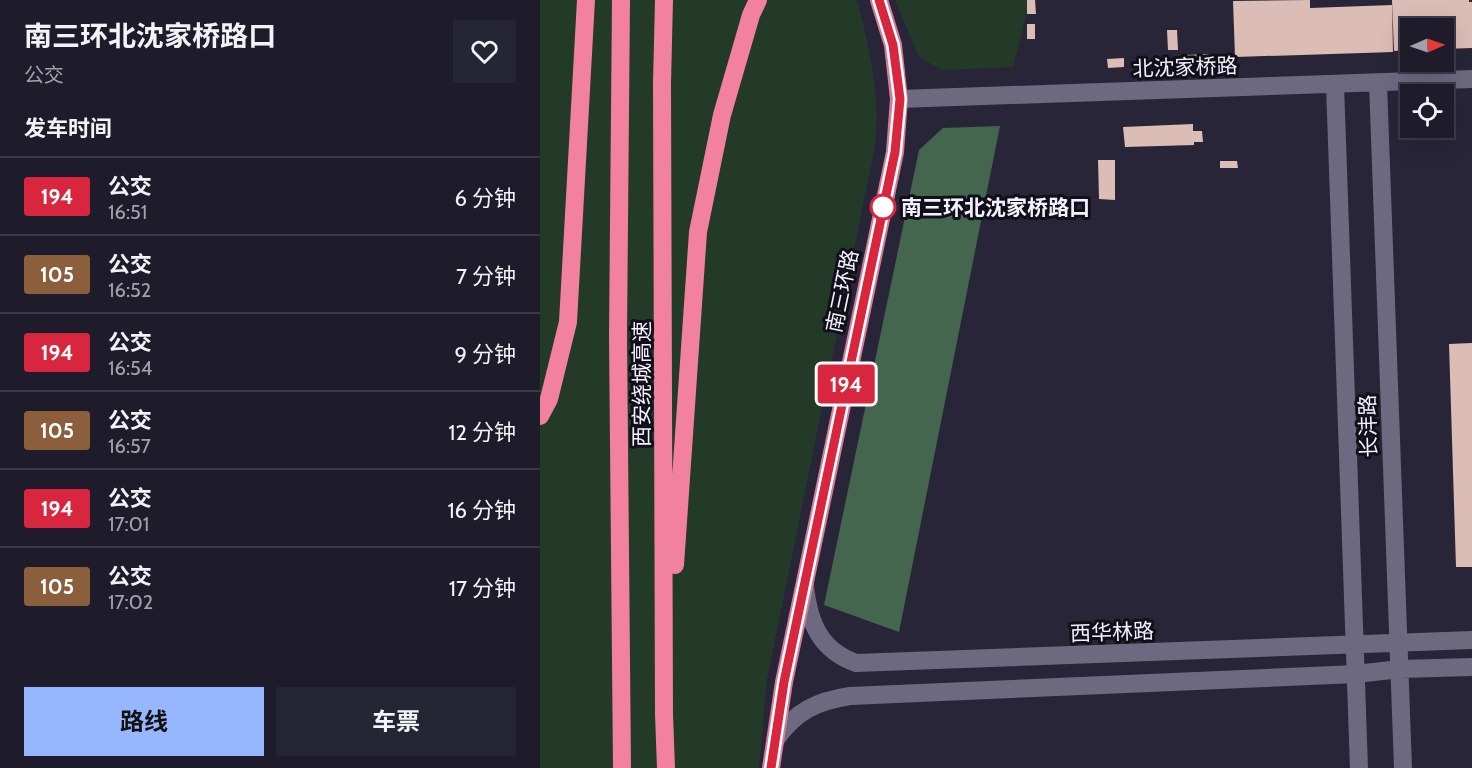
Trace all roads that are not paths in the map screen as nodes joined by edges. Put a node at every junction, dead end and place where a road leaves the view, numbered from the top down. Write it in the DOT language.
graph roads {
  1 [pos="586,0"];
  2 [pos="621,0"];
  3 [pos="664,0"];
  4 [pos="759,0"];
  5 [pos="879,0"];
  6 [pos="1472,79"];
  7 [pos="1378,83"];
  8 [pos="1335,85"];
  9 [pos="900,99"];
  10 [pos="540,416"];
  11 [pos="804,584"];
  12 [pos="1472,640"];
  13 [pos="1398,643"];
  14 [pos="1354,645"];
  15 [pos="1472,667"];
  16 [pos="1400,669"];
  17 [pos="1356,674"];
  18 [pos="664,714"];
  19 [pos="776,739"];
  20 [pos="622,768"];
  21 [pos="666,768"];
  22 [pos="771,768"];
  23 [pos="1359,768"];
  24 [pos="1403,768"];
  1 -- 10 [label="highway"];
  2 -- 20 [label="highway, 西安绕城高速"];
  3 -- 18 [label="highway, 西安绕城高速"];
  4 -- 18 [label="highway"];
  5 -- 9 [label="highway, 南三环路"];
  6 -- 7 [label="street, 北沈家桥路"];
  7 -- 8 [label="street, 北沈家桥路"];
  7 -- 13 [label="street, 长沣路"];
  8 -- 9 [label="street, 北沈家桥路"];
  8 -- 14 [label="street, 长沣路"];
  9 -- 11 [label="highway, 南三环路"];
  11 -- 14 [label="street, 西华林路"];
  11 -- 19 [label="highway, 南三环路"];
  12 -- 13 [label="street, 西华林路"];
  13 -- 14 [label="street, 西华林路"];
  13 -- 16 [label="street, 长沣路"];
  14 -- 17 [label="street, 长沣路"];
  15 -- 16 [label="street"];
  16 -- 17 [label="street"];
  16 -- 24 [label="street, 长沣路"];
  17 -- 19 [label="street"];
  17 -- 23 [label="street, 长沣路"];
  18 -- 21 [label="highway, 西安绕城高速"];
  19 -- 22 [label="highway, 南三环路"];
}
